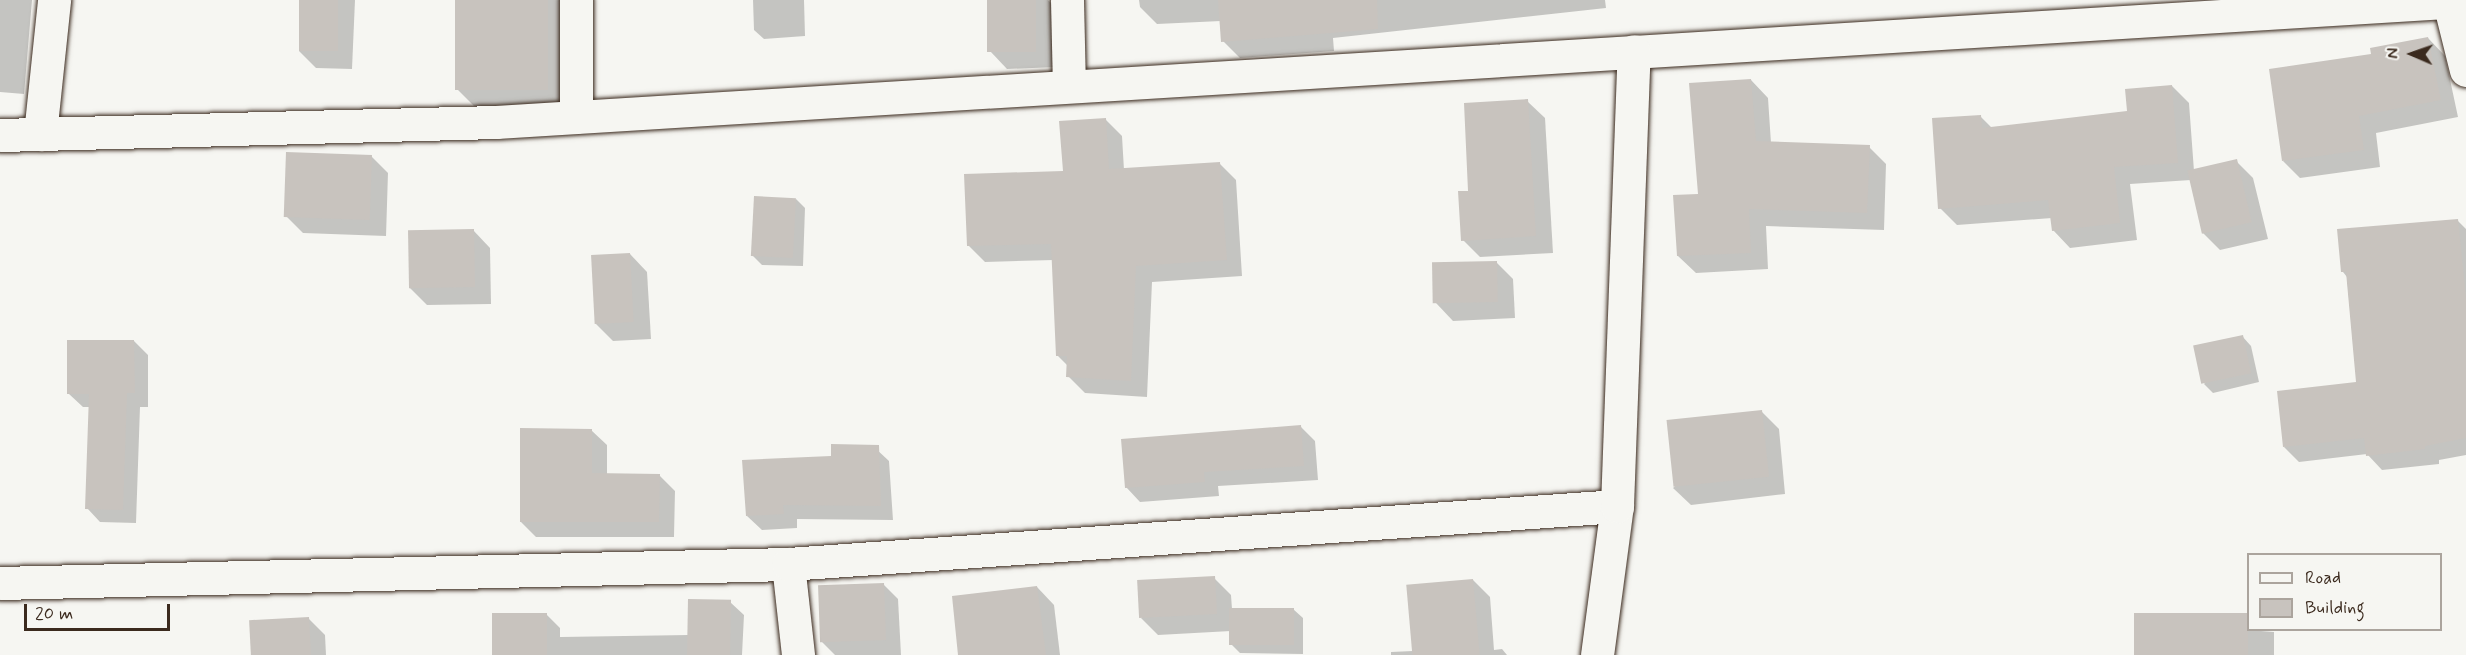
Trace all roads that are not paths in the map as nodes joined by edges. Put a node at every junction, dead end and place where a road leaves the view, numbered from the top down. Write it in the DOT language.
graph roads {
  1 [pos="54,0"];
  2 [pos="576,0"];
  3 [pos="1067,0"];
  4 [pos="2449,1"];
  5 [pos="1634,51"];
  6 [pos="2466,70"];
  7 [pos="1069,86"];
  8 [pos="576,117"];
  9 [pos="40,134"];
  10 [pos="0,135"];
  11 [pos="1617,506"];
  12 [pos="788,564"];
  13 [pos="0,583"];
  14 [pos="798,655"];
  15 [pos="1597,655"];
  1 -- 9 [label="street"];
  2 -- 8 [label="street"];
  3 -- 7 [label="street"];
  4 -- 5 [label="street"];
  4 -- 6 [label="street"];
  5 -- 7 [label="street"];
  5 -- 11 [label="street"];
  7 -- 8 [label="street"];
  8 -- 9 [label="street"];
  9 -- 10 [label="street"];
  11 -- 12 [label="street"];
  11 -- 15 [label="street"];
  12 -- 13 [label="street"];
  12 -- 14 [label="street"];
}
